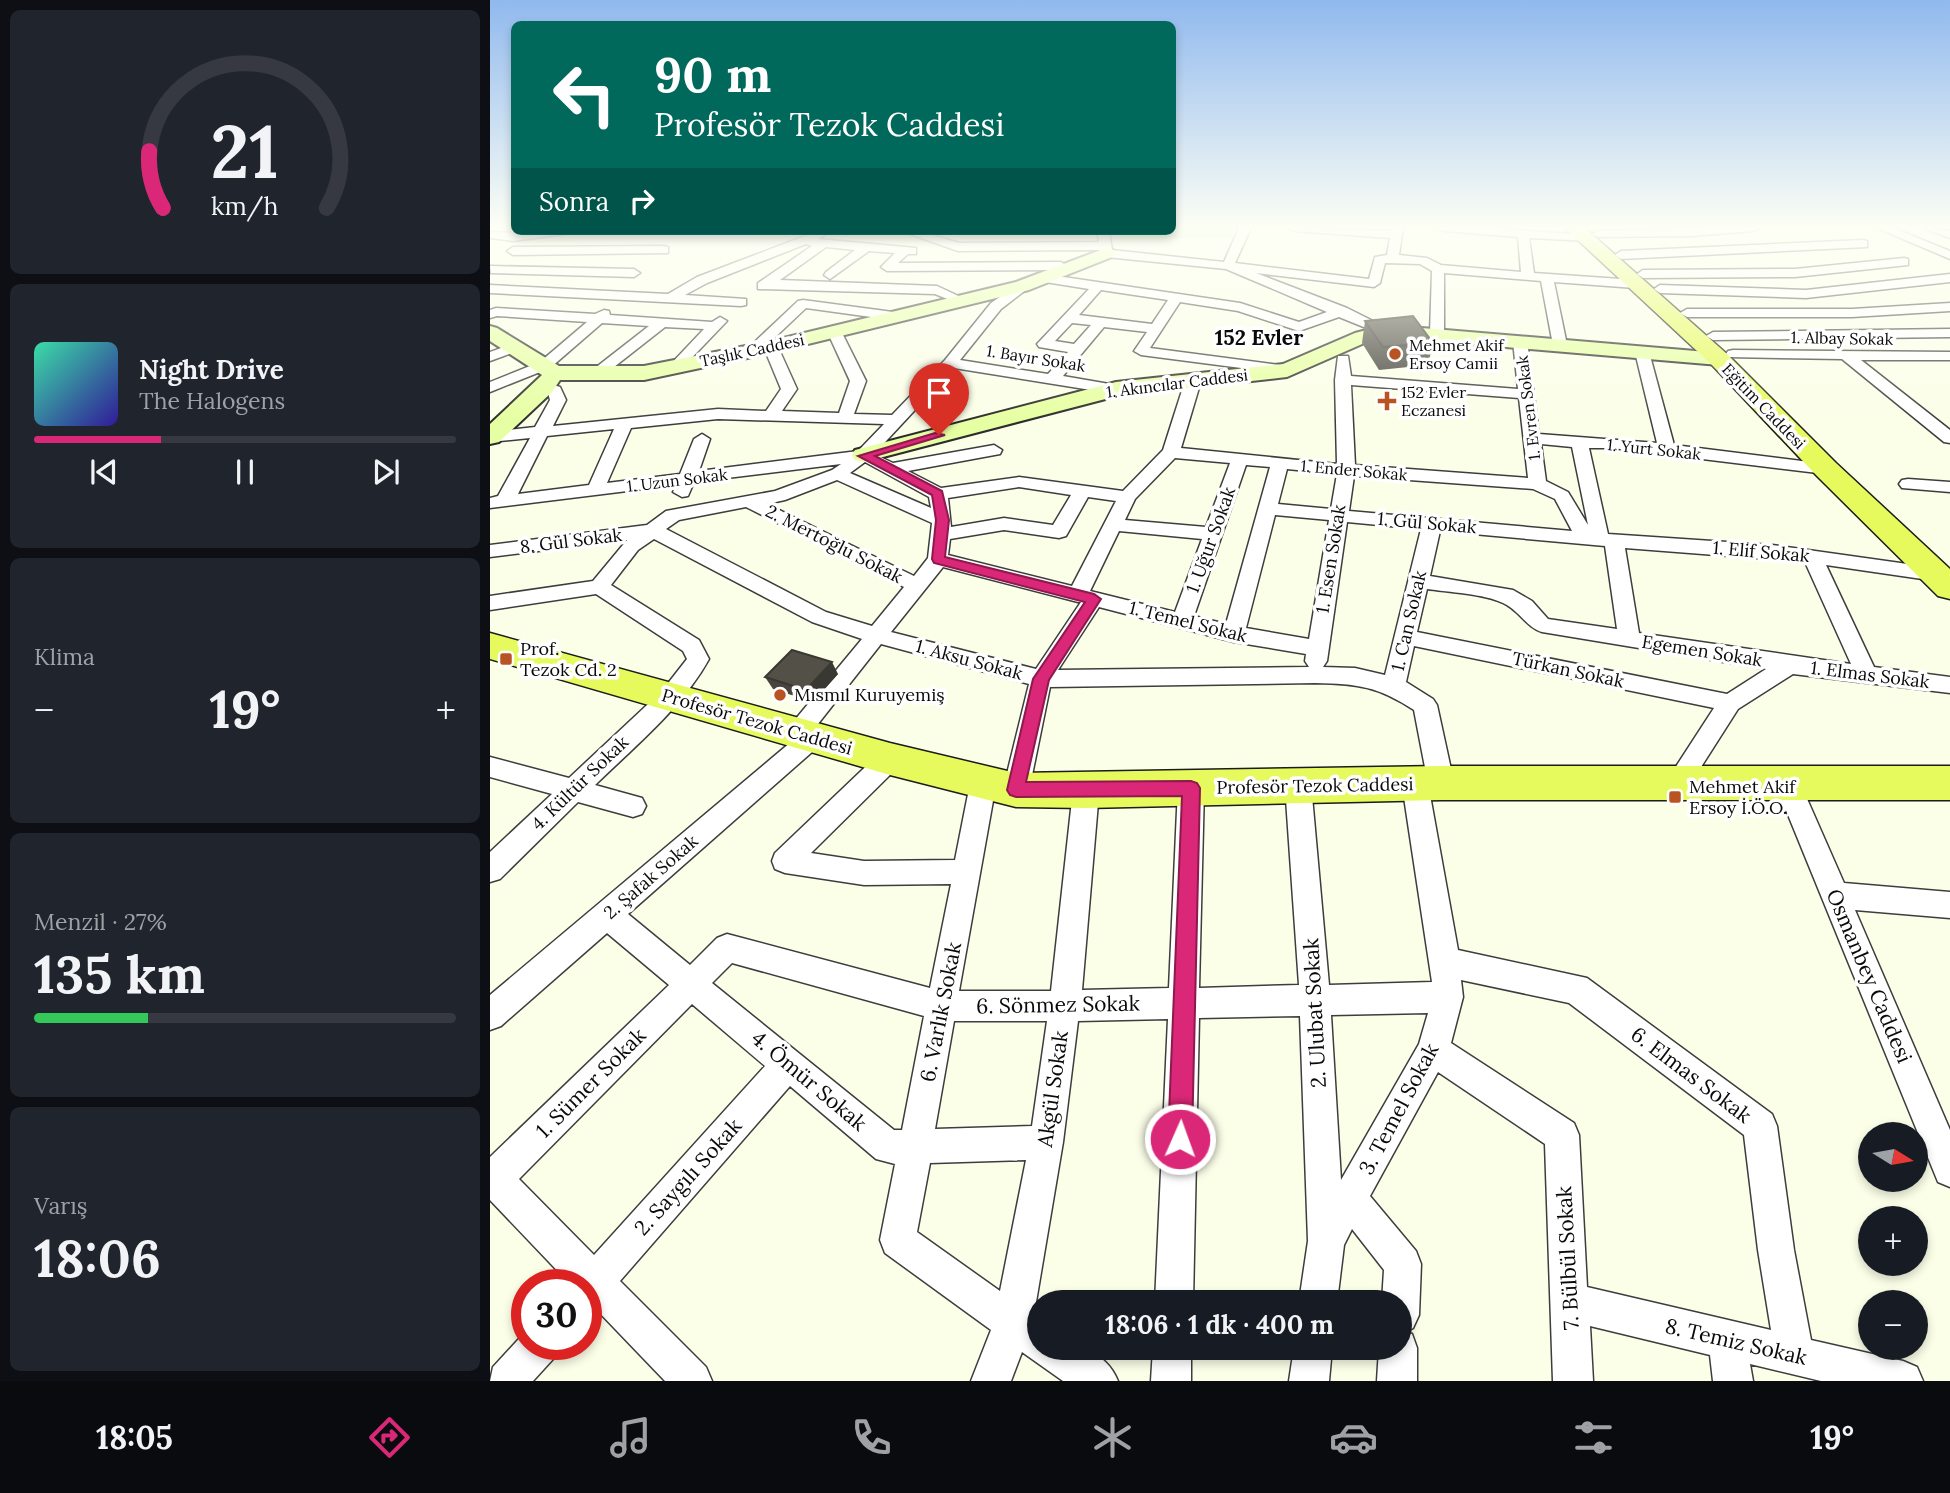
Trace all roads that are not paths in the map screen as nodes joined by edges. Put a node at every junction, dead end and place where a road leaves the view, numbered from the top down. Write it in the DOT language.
graph roads {
  1 [pos="585,292"];
  2 [pos="681,292"];
  3 [pos="754,292"];
  4 [pos="943,292"];
  5 [pos="994,292"];
  6 [pos="1014,292"];
  7 [pos="1092,292"];
  8 [pos="1144,292"];
  9 [pos="1323,292"];
  10 [pos="1323,292"];
  11 [pos="1350,292"];
  12 [pos="1438,292"];
  13 [pos="1549,292"];
  14 [pos="1658,292"];
  15 [pos="1660,292"];
  16 [pos="1785,292"];
  17 [pos="1822,292"];
  18 [pos="606,293"];
  19 [pos="630,294"];
  20 [pos="1177,297"];
  21 [pos="1339,297"];
  22 [pos="671,298"];
  23 [pos="960,300"];
  24 [pos="741,302"];
  25 [pos="1950,307"];
  26 [pos="844,309"];
  27 [pos="1868,312"];
  28 [pos="1687,313"];
  29 [pos="490,314"];
  30 [pos="893,316"];
  31 [pos="1069,318"];
  32 [pos="598,319"];
  33 [pos="1101,322"];
  34 [pos="661,323"];
  35 [pos="714,326"];
  36 [pos="1155,329"];
  37 [pos="1386,331"];
  38 [pos="490,332"];
  39 [pos="1950,332"];
  40 [pos="825,333"];
  41 [pos="1437,333"];
  42 [pos="1901,335"];
  43 [pos="1520,341"];
  44 [pos="1559,345"];
  45 [pos="514,347"];
  46 [pos="762,349"];
  47 [pos="1078,349"];
  48 [pos="1722,350"];
  49 [pos="1642,352"];
  50 [pos="490,356"];
  51 [pos="1847,356"];
  52 [pos="1931,356"];
  53 [pos="1950,356"];
  54 [pos="1343,359"];
  55 [pos="950,363"];
  56 [pos="676,366"];
  57 [pos="1287,370"];
  58 [pos="1950,374"];
  59 [pos="547,375"];
  60 [pos="595,375"];
  61 [pos="1053,378"];
  62 [pos="1343,380"];
  63 [pos="1193,381"];
  64 [pos="492,384"];
  65 [pos="1116,389"];
  66 [pos="1526,394"];
  67 [pos="771,416"];
  68 [pos="845,418"];
  69 [pos="896,420"];
  70 [pos="625,423"];
  71 [pos="544,430"];
  72 [pos="490,437"];
  73 [pos="1950,438"];
  74 [pos="702,439"];
  75 [pos="1531,439"];
  76 [pos="1579,443"];
  77 [pos="994,450"];
  78 [pos="1667,450"];
  79 [pos="1171,452"];
  80 [pos="864,456"];
  81 [pos="1240,459"];
  82 [pos="1280,464"];
  83 [pos="891,469"];
  84 [pos="1826,469"];
  85 [pos="1346,470"];
  86 [pos="838,474"];
  87 [pos="687,479"];
  88 [pos="1537,484"];
  89 [pos="1908,484"];
  90 [pos="1950,488"];
  91 [pos="595,491"];
  92 [pos="1083,491"];
  93 [pos="938,494"];
  94 [pos="1127,497"];
  95 [pos="497,502"];
  96 [pos="750,502"];
  97 [pos="1268,509"];
  98 [pos="673,515"];
  99 [pos="1338,515"];
  100 [pos="1432,524"];
  101 [pos="1113,525"];
  102 [pos="942,527"];
  103 [pos="652,530"];
  104 [pos="1213,534"];
  105 [pos="1600,539"];
  106 [pos="490,551"];
  107 [pos="1812,556"];
  108 [pos="938,559"];
  109 [pos="1946,573"];
  110 [pos="1419,581"];
  111 [pos="918,586"];
  112 [pos="599,587"];
  113 [pos="1086,597"];
  114 [pos="490,603"];
  115 [pos="1182,620"];
  116 [pos="1234,634"];
  117 [pos="878,636"];
  118 [pos="1406,637"];
  119 [pos="1629,639"];
  120 [pos="492,648"];
  121 [pos="1317,648"];
  122 [pos="1790,665"];
  123 [pos="1866,674"];
  124 [pos="1315,675"];
  125 [pos="1041,679"];
  126 [pos="1950,684"];
  127 [pos="1394,686"];
  128 [pos="670,697"];
  129 [pos="1730,703"];
  130 [pos="805,736"];
  131 [pos="890,759"];
  132 [pos="490,767"];
  133 [pos="1678,782"];
  134 [pos="1788,782"];
  135 [pos="1428,783"];
  136 [pos="1950,783"];
  137 [pos="1298,785"];
  138 [pos="999,787"];
  139 [pos="573,788"];
  140 [pos="1191,788"];
  141 [pos="1086,791"];
  142 [pos="633,806"];
  143 [pos="490,870"];
  144 [pos="967,872"];
  145 [pos="1835,895"];
  146 [pos="1950,905"];
  147 [pos="607,915"];
  148 [pos="1445,962"];
  149 [pos="692,984"];
  150 [pos="1448,998"];
  151 [pos="1315,1000"];
  152 [pos="1185,1003"];
  153 [pos="942,1006"];
  154 [pos="1065,1006"];
  155 [pos="490,1015"];
  156 [pos="1433,1050"];
  157 [pos="789,1063"];
  158 [pos="1562,1135"];
  159 [pos="1046,1142"];
  160 [pos="916,1146"];
  161 [pos="1950,1170"];
  162 [pos="491,1179"];
  163 [pos="1350,1200"];
  164 [pos="1325,1241"];
  165 [pos="574,1269"];
  166 [pos="602,1275"];
  167 [pos="1174,1290"];
  168 [pos="1319,1290"];
  169 [pos="1401,1290"];
  170 [pos="602,1297"];
  171 [pos="1570,1302"];
  172 [pos="1026,1333"];
  173 [pos="1728,1341"];
  174 [pos="1795,1357"];
  175 [pos="526,1360"];
  176 [pos="1066,1360"];
  177 [pos="1172,1360"];
  178 [pos="1312,1360"];
  179 [pos="1397,1360"];
  180 [pos="1892,1380"];
  181 [pos="507,1381"];
  182 [pos="691,1381"];
  183 [pos="991,1381"];
  184 [pos="1098,1381"];
  185 [pos="1171,1381"];
  186 [pos="1309,1381"];
  187 [pos="1396,1381"];
  188 [pos="1573,1381"];
  189 [pos="1733,1381"];
  1 -- 18 [label="street"];
  2 -- 22 [label="street"];
  3 -- 24 [label="street"];
  4 -- 23 [label="street"];
  5 -- 23 [label="street, Taşlık Caddesi"];
  6 -- 55 [label="street"];
  7 -- 31 [label="street"];
  8 -- 20 [label="street"];
  9 -- 21 [label="street"];
  10 -- 21 [label="street"];
  11 -- 21 [label="street"];
  12 -- 41 [label="street"];
  13 -- 44 [label="street"];
  14 -- 48 [label="main road, Eğitim Caddesi"];
  15 -- 28 [label="main road, Eğitim Caddesi"];
  16 -- 17 [label="street"];
  18 -- 19 [label="street"];
  19 -- 22 [label="street"];
  19 -- 32 [label="street"];
  20 -- 21 [label="street"];
  20 -- 36 [label="street"];
  21 -- 37 [label="street"];
  22 -- 24 [label="street"];
  23 -- 30 [label="street, Taşlık Caddesi"];
  24 -- 35 [label="street"];
  25 -- 27 [label="street"];
  26 -- 30 [label="street"];
  26 -- 40 [label="street"];
  26 -- 46 [label="street"];
  27 -- 28 [label="street"];
  27 -- 42 [label="street"];
  28 -- 48 [label="main road, Eğitim Caddesi"];
  29 -- 32 [label="street"];
  30 -- 40 [label="street, Taşlık Caddesi"];
  31 -- 33 [label="street"];
  31 -- 47 [label="street"];
  32 -- 34 [label="street"];
  32 -- 59 [label="street"];
  33 -- 36 [label="street"];
  33 -- 47 [label="street"];
  34 -- 35 [label="street"];
  34 -- 60 [label="street"];
  35 -- 56 [label="street"];
  36 -- 57 [label="street"];
  37 -- 41 [label="street, 1. Akıncılar Caddesi"];
  37 -- 57 [label="street, 1. Akıncılar Caddesi"];
  38 -- 45 [label="street"];
  39 -- 42 [label="street"];
  40 -- 46 [label="street, Taşlık Caddesi"];
  40 -- 68 [label="street"];
  41 -- 43 [label="street, 1. Akıncılar Caddesi"];
  42 -- 48 [label="street"];
  42 -- 52 [label="street"];
  43 -- 44 [label="street, 1. Akıncılar Caddesi"];
  43 -- 66 [label="street, 1. Evren Sokak"];
  44 -- 49 [label="street, 1. Akıncılar Caddesi"];
  45 -- 50 [label="street"];
  45 -- 59 [label="street"];
  46 -- 56 [label="street, Taşlık Caddesi"];
  46 -- 67 [label="street"];
  47 -- 61 [label="street"];
  48 -- 49 [label="street, 1. Akıncılar Caddesi"];
  48 -- 51 [label="street, 1. Albay Sokak"];
  48 -- 84 [label="main road, Eğitim Caddesi"];
  48 -- 109 [label="main road, Eğitim Caddesi"];
  49 -- 78 [label="street"];
  51 -- 52 [label="street, 1. Albay Sokak"];
  51 -- 73 [label="street"];
  52 -- 53 [label="street, 1. Albay Sokak"];
  52 -- 58 [label="street"];
  54 -- 62 [label="street, 1. Esen Sokak"];
  55 -- 61 [label="street, 1. Bayır Sokak"];
  55 -- 69 [label="street"];
  56 -- 60 [label="street, Taşlık Caddesi"];
  57 -- 63 [label="street, 1. Akıncılar Caddesi"];
  59 -- 60 [label="street, Taşlık Caddesi"];
  59 -- 64 [label="street"];
  59 -- 71 [label="street"];
  59 -- 72 [label="street"];
  61 -- 65 [label="street, 1. Bayır Sokak"];
  62 -- 66 [label="street"];
  62 -- 85 [label="street, 1. Esen Sokak"];
  63 -- 65 [label="street, 1. Akıncılar Caddesi"];
  63 -- 79 [label="street"];
  65 -- 80 [label="street, 1. Akıncılar Caddesi"];
  66 -- 75 [label="street, 1. Evren Sokak"];
  67 -- 68 [label="street"];
  67 -- 70 [label="street"];
  68 -- 69 [label="street"];
  69 -- 80 [label="street"];
  70 -- 71 [label="street"];
  70 -- 91 [label="street"];
  71 -- 72 [label="street"];
  71 -- 95 [label="street"];
  74 -- 87 [label="street"];
  75 -- 76 [label="street"];
  75 -- 88 [label="street, 1. Evren Sokak"];
  76 -- 78 [label="street, 1. Yurt Sokak"];
  76 -- 105 [label="street, 1. Yurt Sokak"];
  77 -- 83 [label="street"];
  78 -- 84 [label="street, 1. Yurt Sokak"];
  79 -- 81 [label="street, 1. Ender Sokak"];
  79 -- 94 [label="street"];
  80 -- 83 [label="street"];
  80 -- 86 [label="street, 1. Akıncılar Caddesi"];
  80 -- 87 [label="street, 1. Uzun Sokak"];
  81 -- 82 [label="street, 1. Ender Sokak"];
  81 -- 104 [label="street, 1. Uğur Sokak"];
  82 -- 85 [label="street, 1. Ender Sokak"];
  82 -- 97 [label="street"];
  83 -- 93 [label="street"];
  84 -- 109 [label="main road, Eğitim Caddesi"];
  85 -- 88 [label="street, 1. Ender Sokak"];
  85 -- 99 [label="street, 1. Esen Sokak"];
  86 -- 96 [label="street, 1. Akıncılar Caddesi"];
  86 -- 102 [label="street"];
  87 -- 91 [label="street, 1. Uzun Sokak"];
  87 -- 98 [label="street"];
  88 -- 105 [label="street, 1. Evren Sokak"];
  89 -- 90 [label="street"];
  91 -- 95 [label="street, 1. Uzun Sokak"];
  92 -- 93 [label="street"];
  92 -- 94 [label="street"];
  92 -- 102 [label="street"];
  93 -- 102 [label="street"];
  94 -- 101 [label="street"];
  96 -- 98 [label="street, 1. Akıncılar Caddesi"];
  96 -- 111 [label="street, 2. Mertoğlu Sokak"];
  97 -- 99 [label="street, 1. Gül Sokak"];
  97 -- 116 [label="street"];
  98 -- 103 [label="street, 1. Akıncılar Caddesi"];
  99 -- 100 [label="street, 1. Gül Sokak"];
  99 -- 121 [label="street, 1. Esen Sokak"];
  100 -- 105 [label="street, 1. Gül Sokak"];
  100 -- 110 [label="street, 1. Can Sokak"];
  101 -- 104 [label="street"];
  101 -- 113 [label="street"];
  102 -- 108 [label="street"];
  103 -- 106 [label="street, 8. Gül Sokak"];
  103 -- 112 [label="street, 1. Akıncılar Caddesi"];
  103 -- 117 [label="street, 1. Aksu Sokak"];
  104 -- 115 [label="street, 1. Uğur Sokak"];
  105 -- 107 [label="street, 1. Elif Sokak"];
  105 -- 119 [label="street, Egemen Sokak"];
  107 -- 109 [label="street, 1. Elif Sokak"];
  107 -- 123 [label="street"];
  108 -- 111 [label="street, 2. Şafak Sokak"];
  108 -- 113 [label="street, 1. Temel Sokak"];
  110 -- 118 [label="street, 1. Can Sokak"];
  110 -- 119 [label="street"];
  111 -- 117 [label="street, 2. Şafak Sokak"];
  112 -- 114 [label="street"];
  112 -- 128 [label="street, 4. Kültür Sokak"];
  113 -- 115 [label="street, 1. Temel Sokak"];
  113 -- 125 [label="street"];
  115 -- 116 [label="street, 1. Temel Sokak"];
  116 -- 121 [label="street, 1. Temel Sokak"];
  117 -- 125 [label="street, 1. Aksu Sokak"];
  117 -- 130 [label="street, 2. Şafak Sokak"];
  118 -- 127 [label="street, 1. Can Sokak"];
  118 -- 129 [label="street, Türkan Sokak"];
  119 -- 122 [label="street, Egemen Sokak"];
  120 -- 128 [label="main road, Profesör Tezok Caddesi"];
  121 -- 124 [label="street, 1. Esen Sokak"];
  122 -- 123 [label="street, 1. Elmas Sokak"];
  122 -- 129 [label="street"];
  123 -- 126 [label="street, 1. Elmas Sokak"];
  124 -- 125 [label="street, 1. Aksu Sokak"];
  124 -- 127 [label="street, 1. Aksu Sokak"];
  125 -- 138 [label="street, 6. Varlık Sokak"];
  127 -- 135 [label="street, 1. Can Sokak"];
  128 -- 130 [label="main road, Profesör Tezok Caddesi"];
  128 -- 139 [label="street, 4. Kültür Sokak"];
  129 -- 133 [label="street"];
  130 -- 131 [label="main road, Profesör Tezok Caddesi"];
  130 -- 147 [label="street, 2. Şafak Sokak"];
  131 -- 138 [label="main road, Profesör Tezok Caddesi"];
  131 -- 144 [label="street"];
  132 -- 139 [label="street"];
  133 -- 134 [label="main road, Profesör Tezok Caddesi"];
  133 -- 135 [label="main road, Profesör Tezok Caddesi"];
  134 -- 136 [label="main road, Profesör Tezok Caddesi"];
  134 -- 145 [label="street, Osmanbey Caddesi"];
  135 -- 137 [label="main road, Profesör Tezok Caddesi"];
  135 -- 148 [label="street, 3. Temel Sokak"];
  137 -- 140 [label="main road, Profesör Tezok Caddesi"];
  137 -- 151 [label="street, 2. Ulubat Sokak"];
  138 -- 141 [label="main road, Profesör Tezok Caddesi"];
  138 -- 144 [label="street, 6. Varlık Sokak"];
  139 -- 142 [label="street"];
  139 -- 143 [label="street, 4. Kültür Sokak"];
  140 -- 141 [label="main road, Profesör Tezok Caddesi"];
  140 -- 152 [label="street"];
  141 -- 154 [label="street, Akgül Sokak"];
  144 -- 153 [label="street, 6. Varlık Sokak"];
  145 -- 146 [label="street"];
  145 -- 161 [label="street, Osmanbey Caddesi"];
  147 -- 149 [label="street, 4. Ömür Sokak"];
  147 -- 155 [label="street, 2. Şafak Sokak"];
  148 -- 150 [label="street, 3. Temel Sokak"];
  148 -- 174 [label="street, 6. Elmas Sokak"];
  149 -- 153 [label="street, 6. Sönmez Sokak"];
  149 -- 157 [label="street, 4. Ömür Sokak"];
  149 -- 162 [label="street, 1. Sümer Sokak"];
  150 -- 151 [label="street, 6. Sönmez Sokak"];
  150 -- 156 [label="street, 3. Temel Sokak"];
  151 -- 152 [label="street, 6. Sönmez Sokak"];
  151 -- 164 [label="street, 2. Ulubat Sokak"];
  152 -- 154 [label="street, 6. Sönmez Sokak"];
  152 -- 167 [label="street"];
  153 -- 154 [label="street, 6. Sönmez Sokak"];
  153 -- 160 [label="street, 6. Varlık Sokak"];
  154 -- 159 [label="street, Akgül Sokak"];
  156 -- 158 [label="street"];
  156 -- 163 [label="street, 3. Temel Sokak"];
  157 -- 160 [label="street, 4. Ömür Sokak"];
  157 -- 166 [label="street, 2. Saygılı Sokak"];
  158 -- 171 [label="street, 7. Bülbül Sokak"];
  159 -- 160 [label="street, 4. Ömür Sokak"];
  159 -- 172 [label="street, Akgül Sokak"];
  160 -- 172 [label="street, 6. Varlık Sokak"];
  162 -- 165 [label="street"];
  163 -- 164 [label="street, 3. Temel Sokak"];
  163 -- 169 [label="street"];
  164 -- 168 [label="street, 3. Temel Sokak"];
  170 -- 182 [label="street"];
  171 -- 173 [label="street, 8. Temiz Sokak"];
  171 -- 188 [label="street, 7. Bülbül Sokak"];
  172 -- 183 [label="street, Akgül Sokak"];
  173 -- 174 [label="street, 8. Temiz Sokak"];
  173 -- 189 [label="street"];
  174 -- 180 [label="street, 8. Temiz Sokak"];
  175 -- 181 [label="street"];
  176 -- 184 [label="street"];
  177 -- 185 [label="street"];
  178 -- 186 [label="street"];
  179 -- 187 [label="street"];
}
